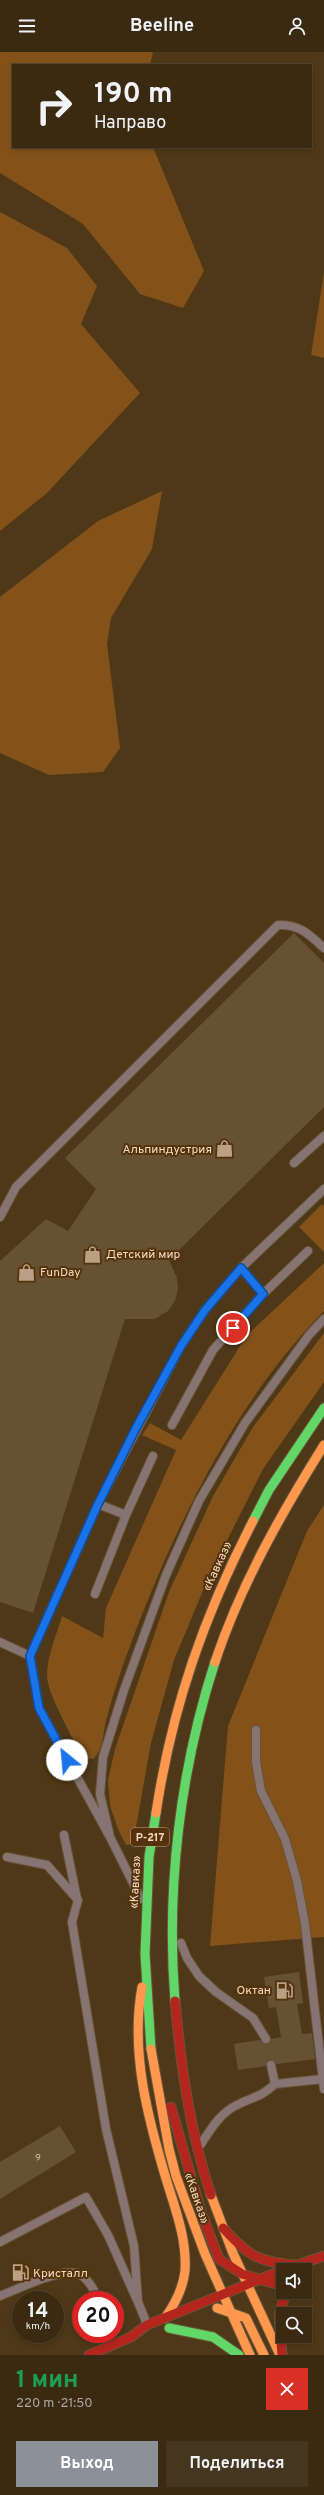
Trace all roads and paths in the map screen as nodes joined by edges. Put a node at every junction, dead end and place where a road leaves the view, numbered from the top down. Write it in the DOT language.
graph roads {
  1 [pos="324,948"];
  2 [pos="324,1136"];
  3 [pos="294,1163"];
  4 [pos="324,1189"];
  5 [pos="0,1217"];
  6 [pos="308,1251"];
  7 [pos="241,1268"];
  8 [pos="263,1294"];
  9 [pos="324,1319"];
  10 [pos="324,1408"];
  11 [pos="172,1425"];
  12 [pos="324,1445"];
  13 [pos="153,1456"];
  14 [pos="98,1504"];
  15 [pos="126,1515"];
  16 [pos="95,1594"];
  17 [pos="0,1642"];
  18 [pos="30,1656"];
  19 [pos="256,1730"];
  20 [pos="64,1835"];
  21 [pos="110,1838"];
  22 [pos="8,1857"];
  23 [pos="78,1900"];
  24 [pos="146,1911"];
  25 [pos="174,1925"];
  26 [pos="144,1980"];
  27 [pos="160,2032"];
  28 [pos="266,2039"];
  29 [pos="271,2065"];
  30 [pos="323,2079"];
  31 [pos="275,2084"];
  32 [pos="324,2088"];
  33 [pos="170,2099"];
  34 [pos="198,2148"];
  35 [pos="223,2228"];
  36 [pos="0,2242"];
  37 [pos="324,2256"];
  38 [pos="301,2263"];
  39 [pos="276,2264"];
  40 [pos="324,2265"];
  41 [pos="312,2269"];
  42 [pos="276,2273"];
  43 [pos="242,2274"];
  44 [pos="257,2280"];
  45 [pos="246,2283"];
  46 [pos="276,2283"];
  47 [pos="276,2284"];
  48 [pos="93,2291"];
  49 [pos="221,2294"];
  50 [pos="0,2296"];
  51 [pos="245,2297"];
  52 [pos="282,2299"];
  53 [pos="138,2302"];
  54 [pos="195,2306"];
  55 [pos="221,2309"];
  56 [pos="165,2318"];
  57 [pos="183,2322"];
  58 [pos="147,2325"];
  59 [pos="169,2328"];
  60 [pos="131,2337"];
  61 [pos="118,2343"];
  62 [pos="119,2346"];
  63 [pos="89,2355"];
  64 [pos="239,2355"];
  65 [pos="250,2355"];
  66 [pos="264,2355"];
  67 [pos="281,2355"];
  1 -- 5 [label="lane"];
  2 -- 3 [label="lane"];
  4 -- 7 [label="lane"];
  6 -- 8 [label="lane"];
  7 -- 8 [label="lane"];
  7 -- 14 [label="lane"];
  8 -- 11 [label="lane"];
  9 -- 21 [label="lane"];
  10 -- 24 [label="main road, «Кавказ» / Р-217"];
  12 -- 25 [label="main road, «Кавказ» / Р-217"];
  13 -- 15 [label="lane"];
  14 -- 15 [label="lane"];
  14 -- 18 [label="lane"];
  15 -- 16 [label="lane"];
  17 -- 18 [label="lane"];
  18 -- 21 [label="lane"];
  19 -- 30 [label="lane"];
  20 -- 23 [label="lane"];
  21 -- 24 [label="lane"];
  22 -- 23 [label="lane"];
  23 -- 53 [label="lane"];
  24 -- 26 [label="main road, «Кавказ» / Р-217"];
  25 -- 28 [label="lane"];
  25 -- 34 [label="main road, «Кавказ» / Р-217"];
  26 -- 27 [label="main road"];
  26 -- 49 [label="main road, «Кавказ» / Р-217"];
  26 -- 56 [label="main road"];
  29 -- 31 [label="lane"];
  30 -- 31 [label="lane"];
  30 -- 32 [label="lane"];
  31 -- 34 [label="lane"];
  33 -- 43 [label="main road"];
  34 -- 35 [label="main road, «Кавказ» / Р-217"];
  35 -- 39 [label="main road"];
  35 -- 43 [label="main road, «Кавказ» / Р-217"];
  36 -- 53 [label="lane"];
  37 -- 38 [label="main road"];
  40 -- 41 [label="main road"];
  42 -- 44 [label="main road"];
  43 -- 44 [label="main road"];
  43 -- 45 [label="main road, «Кавказ» / Р-217"];
  44 -- 45 [label="main road"];
  44 -- 46 [label="main road"];
  45 -- 49 [label="main road"];
  45 -- 51 [label="main road, «Кавказ» / Р-217"];
  47 -- 51 [label="main road"];
  48 -- 50 [label="lane"];
  49 -- 54 [label="main road"];
  49 -- 55 [label="main road, «Кавказ» / Р-217"];
  51 -- 55 [label="main road"];
  51 -- 67 [label="main road, «Кавказ» / Р-217"];
  52 -- 67 [label="main road"];
  53 -- 58 [label="lane"];
  54 -- 55 [label="main road"];
  54 -- 56 [label="main road"];
  55 -- 65 [label="main road, «Кавказ» / Р-217"];
  55 -- 66 [label="main road"];
  56 -- 58 [label="main road"];
  57 -- 59 [label="main road"];
  58 -- 60 [label="main road"];
  59 -- 60 [label="main road"];
  59 -- 64 [label="main road"];
  60 -- 62 [label="main road"];
  61 -- 62 [label="lane"];
  62 -- 63 [label="main road"];
}
